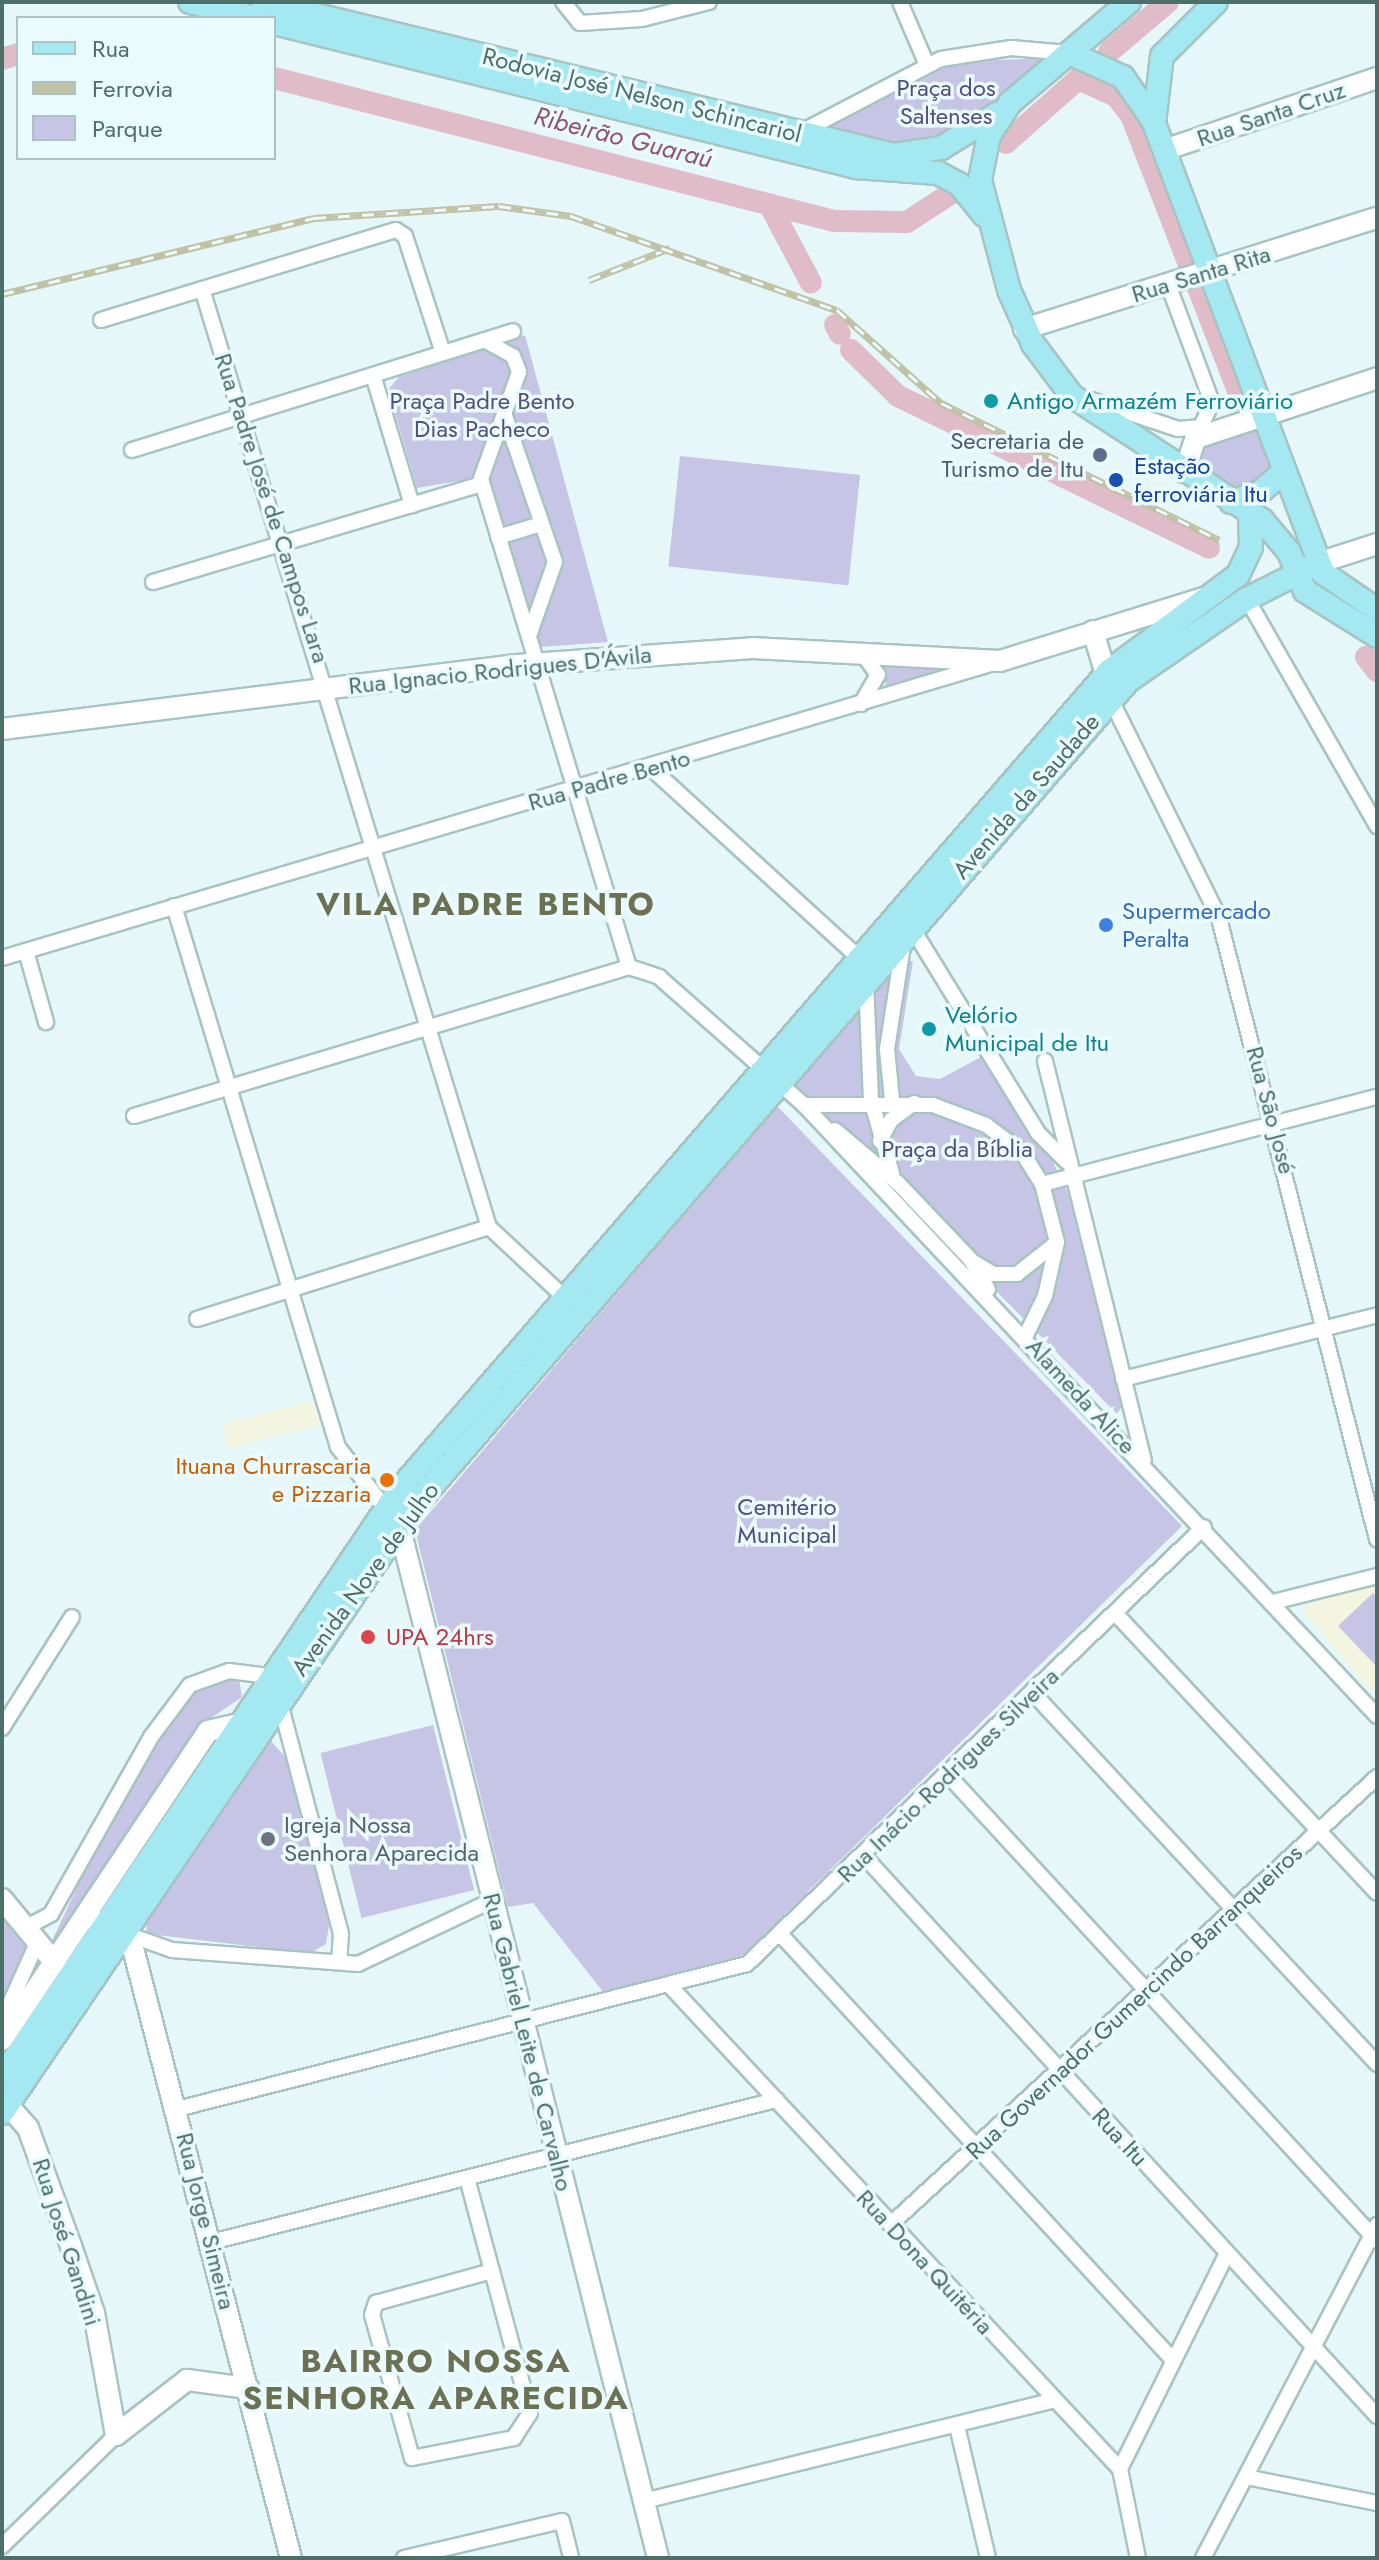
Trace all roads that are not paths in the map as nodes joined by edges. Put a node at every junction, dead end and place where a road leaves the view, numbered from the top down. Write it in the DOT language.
graph roads {
  1 [pos="190,2"];
  2 [pos="263,2"];
  3 [pos="563,2"];
  4 [pos="709,2"];
  5 [pos="900,2"];
  6 [pos="1129,2"];
  7 [pos="1216,2"];
  8 [pos="247,16"];
  9 [pos="276,23"];
  10 [pos="1069,53"];
  11 [pos="927,65"];
  12 [pos="1377,78"];
  13 [pos="1010,103"];
  14 [pos="1154,123"];
  15 [pos="796,133"];
  16 [pos="1164,150"];
  17 [pos="1377,218"];
  18 [pos="987,219"];
  19 [pos="1206,273"];
  20 [pos="1174,282"];
  21 [pos="202,289"];
  22 [pos="101,320"];
  23 [pos="1024,329"];
  24 [pos="513,331"];
  25 [pos="484,340"];
  26 [pos="443,353"];
  27 [pos="373,375"];
  28 [pos="1377,378"];
  29 [pos="1072,396"];
  30 [pos="504,413"];
  31 [pos="243,415"];
  32 [pos="1263,415"];
  33 [pos="1199,432"];
  34 [pos="132,450"];
  35 [pos="1284,471"];
  36 [pos="1184,472"];
  37 [pos="482,484"];
  38 [pos="412,505"];
  39 [pos="1240,508"];
  40 [pos="541,524"];
  41 [pos="498,537"];
  42 [pos="283,544"];
  43 [pos="1377,544"];
  44 [pos="1318,563"];
  45 [pos="1297,572"];
  46 [pos="153,582"];
  47 [pos="1214,595"];
  48 [pos="1247,599"];
  49 [pos="1377,610"];
  50 [pos="1093,631"];
  51 [pos="529,636"];
  52 [pos="1377,636"];
  53 [pos="863,654"];
  54 [pos="1000,661"];
  55 [pos="537,663"];
  56 [pos="1109,671"];
  57 [pos="330,688"];
  58 [pos="1111,700"];
  59 [pos="861,704"];
  60 [pos="2,729"];
  61 [pos="651,768"];
  62 [pos="572,792"];
  63 [pos="1377,826"];
  64 [pos="375,843"];
  65 [pos="174,906"];
  66 [pos="903,927"];
  67 [pos="26,951"];
  68 [pos="858,957"];
  69 [pos="2,958"];
  70 [pos="629,967"];
  71 [pos="866,981"];
  72 [pos="867,1014"];
  73 [pos="890,1020"];
  74 [pos="46,1022"];
  75 [pos="430,1028"];
  76 [pos="1045,1061"];
  77 [pos="762,1067"];
  78 [pos="779,1083"];
  79 [pos="229,1088"];
  80 [pos="1377,1097"];
  81 [pos="871,1100"];
  82 [pos="892,1100"];
  83 [pos="914,1103"];
  84 [pos="804,1105"];
  85 [pos="134,1116"];
  86 [pos="817,1119"];
  87 [pos="1276,1124"];
  88 [pos="880,1141"];
  89 [pos="1066,1161"];
  90 [pos="1073,1176"];
  91 [pos="898,1183"];
  92 [pos="1042,1184"];
  93 [pos="489,1227"];
  94 [pos="1057,1242"];
  95 [pos="971,1260"];
  96 [pos="291,1290"];
  97 [pos="564,1297"];
  98 [pos="992,1302"];
  99 [pos="1377,1315"];
  100 [pos="197,1319"];
  101 [pos="1326,1328"];
  102 [pos="1025,1337"];
  103 [pos="1123,1379"];
  104 [pos="1145,1464"];
  105 [pos="392,1517"];
  106 [pos="1204,1527"];
  107 [pos="1377,1539"];
  108 [pos="1377,1576"];
  109 [pos="1273,1602"];
  110 [pos="1115,1613"];
  111 [pos="72,1617"];
  112 [pos="269,1676"];
  113 [pos="1033,1693"];
  114 [pos="279,1698"];
  115 [pos="1377,1716"];
  116 [pos="2,1728"];
  117 [pos="948,1775"];
  118 [pos="1377,1777"];
  119 [pos="1318,1832"];
  120 [pos="864,1856"];
  121 [pos="1377,1893"];
  122 [pos="2,1899"];
  123 [pos="493,1900"];
  124 [pos="1232,1910"];
  125 [pos="105,1924"];
  126 [pos="31,1935"];
  127 [pos="782,1936"];
  128 [pos="339,1962"];
  129 [pos="55,1963"];
  130 [pos="670,1986"];
  131 [pos="1146,1991"];
  132 [pos="2,2021"];
  133 [pos="524,2024"];
  134 [pos="2,2040"];
  135 [pos="1377,2064"];
  136 [pos="1059,2071"];
  137 [pos="2,2077"];
  138 [pos="776,2100"];
  139 [pos="4,2106"];
  140 [pos="177,2109"];
  141 [pos="976,2148"];
  142 [pos="557,2155"];
  143 [pos="467,2178"];
  144 [pos="890,2225"];
  145 [pos="1375,2234"];
  146 [pos="211,2242"];
  147 [pos="1227,2253"];
  148 [pos="492,2271"];
  149 [pos="1314,2346"];
  150 [pos="1172,2359"];
  151 [pos="248,2388"];
  152 [pos="1054,2400"];
  153 [pos="1377,2416"];
  154 [pos="957,2426"];
  155 [pos="116,2435"];
  156 [pos="1120,2469"];
  157 [pos="1246,2477"];
  158 [pos="644,2501"];
  159 [pos="1377,2503"];
  160 [pos="2,2546"];
  161 [pos="291,2558"];
  162 [pos="404,2558"];
  163 [pos="571,2558"];
  164 [pos="658,2558"];
  165 [pos="988,2558"];
  166 [pos="1138,2558"];
  167 [pos="1203,2558"];
  1 -- 8 [label="main road"];
  2 -- 15 [label="main road, Rodovia José Nelson Schincariol"];
  3 -- 4 [label="street"];
  5 -- 11 [label="street"];
  6 -- 10 [label="main road, Rodovia José Nelson Schincariol"];
  7 -- 14 [label="main road"];
  9 -- 18 [label="main road, Rodovia José Nelson Schincariol"];
  10 -- 11 [label="street"];
  10 -- 13 [label="main road, Rodovia José Nelson Schincariol"];
  10 -- 14 [label="main road"];
  11 -- 15 [label="street"];
  12 -- 16 [label="street, Rua Santa Cruz"];
  13 -- 15 [label="main road, Rodovia José Nelson Schincariol"];
  13 -- 18 [label="main road"];
  14 -- 16 [label="main road"];
  16 -- 19 [label="main road"];
  17 -- 19 [label="street, Rua Santa Rita"];
  18 -- 23 [label="main road"];
  19 -- 20 [label="street, Rua Santa Rita"];
  19 -- 32 [label="main road"];
  20 -- 23 [label="street, Rua Santa Rita"];
  20 -- 33 [label="street"];
  21 -- 22 [label="street"];
  21 -- 26 [label="street"];
  21 -- 31 [label="street, Rua Padre José de Campos Lara"];
  23 -- 29 [label="main road"];
  24 -- 25 [label="street"];
  25 -- 26 [label="street"];
  25 -- 30 [label="street"];
  26 -- 27 [label="street"];
  27 -- 31 [label="street"];
  27 -- 38 [label="street"];
  28 -- 32 [label="street"];
  29 -- 33 [label="street"];
  29 -- 36 [label="main road"];
  30 -- 37 [label="street"];
  30 -- 40 [label="street"];
  31 -- 34 [label="street"];
  31 -- 42 [label="street, Rua Padre José de Campos Lara"];
  32 -- 33 [label="street"];
  32 -- 35 [label="main road"];
  33 -- 36 [label="street"];
  35 -- 39 [label="main road"];
  35 -- 44 [label="main road"];
  36 -- 39 [label="main road"];
  37 -- 38 [label="street"];
  37 -- 41 [label="street"];
  38 -- 42 [label="street"];
  39 -- 45 [label="main road"];
  39 -- 47 [label="main road, Avenida da Saudade"];
  40 -- 41 [label="street"];
  40 -- 51 [label="street"];
  41 -- 51 [label="street"];
  42 -- 46 [label="street"];
  42 -- 57 [label="street, Rua Padre José de Campos Lara"];
  43 -- 44 [label="street"];
  44 -- 45 [label="main road, Avenida da Saudade"];
  44 -- 49 [label="main road"];
  45 -- 48 [label="main road, Avenida da Saudade"];
  45 -- 52 [label="main road"];
  47 -- 50 [label="street, Rua Padre Bento"];
  47 -- 56 [label="main road, Avenida da Saudade"];
  48 -- 58 [label="main road, Avenida da Saudade"];
  48 -- 63 [label="street"];
  50 -- 54 [label="street, Rua Padre Bento"];
  50 -- 56 [label="street"];
  51 -- 55 [label="street"];
  53 -- 54 [label="street, Rua Ignacio Rodrigues D'Ávila"];
  53 -- 55 [label="street, Rua Ignacio Rodrigues D'Ávila"];
  53 -- 59 [label="street"];
  54 -- 59 [label="street, Rua Padre Bento"];
  55 -- 57 [label="street, Rua Ignacio Rodrigues D'Ávila"];
  55 -- 62 [label="street"];
  56 -- 58 [label="street"];
  56 -- 66 [label="main road, Avenida da Saudade"];
  57 -- 60 [label="street, Rua Ignacio Rodrigues D'Ávila"];
  57 -- 64 [label="street, Rua Padre José de Campos Lara"];
  58 -- 66 [label="main road, Avenida da Saudade"];
  58 -- 87 [label="street, Rua São José"];
  59 -- 61 [label="street, Rua Padre Bento"];
  61 -- 62 [label="street, Rua Padre Bento"];
  61 -- 68 [label="street"];
  62 -- 64 [label="street, Rua Padre Bento"];
  62 -- 70 [label="street"];
  64 -- 65 [label="street, Rua Padre Bento"];
  64 -- 75 [label="street, Rua Padre José de Campos Lara"];
  65 -- 67 [label="street, Rua Padre Bento"];
  65 -- 79 [label="street"];
  66 -- 68 [label="main road, Avenida da Saudade"];
  66 -- 71 [label="main road"];
  66 -- 73 [label="street"];
  66 -- 89 [label="street"];
  67 -- 69 [label="street, Rua Padre Bento"];
  67 -- 74 [label="street"];
  68 -- 77 [label="main road, Avenida da Saudade"];
  70 -- 75 [label="street"];
  70 -- 77 [label="street, Alameda Alice"];
  71 -- 72 [label="street"];
  71 -- 78 [label="main road"];
  72 -- 73 [label="street"];
  72 -- 81 [label="street"];
  73 -- 82 [label="street"];
  75 -- 79 [label="street"];
  75 -- 93 [label="street, Rua Padre José de Campos Lara"];
  76 -- 89 [label="street"];
  77 -- 78 [label="street, Alameda Alice"];
  77 -- 97 [label="main road, Avenida Nove de Julho"];
  78 -- 84 [label="street, Alameda Alice"];
  78 -- 105 [label="main road, Avenida Nove de Julho"];
  79 -- 85 [label="street"];
  79 -- 96 [label="street"];
  80 -- 87 [label="street"];
  81 -- 82 [label="street"];
  81 -- 84 [label="street"];
  81 -- 88 [label="street"];
  82 -- 83 [label="street"];
  83 -- 88 [label="street"];
  83 -- 92 [label="street"];
  84 -- 86 [label="street, Alameda Alice"];
  86 -- 91 [label="street"];
  86 -- 98 [label="street, Alameda Alice"];
  87 -- 90 [label="street"];
  87 -- 101 [label="street, Rua São José"];
  88 -- 91 [label="street"];
  89 -- 90 [label="street"];
  90 -- 92 [label="street"];
  90 -- 103 [label="street"];
  91 -- 95 [label="street"];
  92 -- 94 [label="street"];
  93 -- 96 [label="street"];
  93 -- 97 [label="street"];
  94 -- 95 [label="street"];
  94 -- 102 [label="street"];
  95 -- 98 [label="street"];
  96 -- 100 [label="street"];
  96 -- 105 [label="street"];
  97 -- 105 [label="main road, Avenida Nove de Julho"];
  98 -- 102 [label="street, Alameda Alice"];
  99 -- 101 [label="street"];
  101 -- 103 [label="street"];
  101 -- 107 [label="street, Rua São José"];
  102 -- 104 [label="street, Alameda Alice"];
  103 -- 104 [label="street"];
  104 -- 106 [label="street, Alameda Alice"];
  105 -- 112 [label="main road, Avenida Nove de Julho"];
  105 -- 114 [label="main road, Avenida Nove de Julho"];
  105 -- 123 [label="street, Rua Gabriel Leite de Carvalho"];
  106 -- 109 [label="street, Alameda Alice"];
  106 -- 110 [label="street, Rua Inácio Rodrigues Silveira"];
  108 -- 109 [label="street"];
  109 -- 115 [label="street, Alameda Alice"];
  110 -- 113 [label="street, Rua Inácio Rodrigues Silveira"];
  110 -- 119 [label="street"];
  111 -- 116 [label="street"];
  112 -- 125 [label="main road, Avenida Nove de Julho"];
  112 -- 126 [label="street"];
  113 -- 117 [label="street, Rua Inácio Rodrigues Silveira"];
  113 -- 124 [label="street"];
  114 -- 125 [label="main road, Avenida Nove de Julho"];
  114 -- 128 [label="street"];
  117 -- 120 [label="street, Rua Inácio Rodrigues Silveira"];
  117 -- 131 [label="street"];
  118 -- 119 [label="street, Rua Governador Gumercindo Barranqueiros"];
  119 -- 121 [label="street"];
  119 -- 124 [label="street, Rua Governador Gumercindo Barranqueiros"];
  120 -- 127 [label="street, Rua Inácio Rodrigues Silveira"];
  120 -- 136 [label="street, Rua Itu"];
  122 -- 126 [label="street"];
  123 -- 128 [label="street"];
  123 -- 133 [label="street, Rua Gabriel Leite de Carvalho"];
  124 -- 131 [label="street, Rua Governador Gumercindo Barranqueiros"];
  124 -- 135 [label="street"];
  125 -- 128 [label="street"];
  125 -- 129 [label="street"];
  125 -- 137 [label="main road, Avenida Nove de Julho"];
  125 -- 139 [label="main road, Avenida Nove de Julho"];
  125 -- 140 [label="street, Rua Jorge Simeira"];
  126 -- 129 [label="street"];
  126 -- 132 [label="street"];
  127 -- 130 [label="street, Rua Inácio Rodrigues Silveira"];
  127 -- 141 [label="street"];
  129 -- 134 [label="street"];
  130 -- 133 [label="street, Rua Inácio Rodrigues Silveira"];
  130 -- 138 [label="street, Rua Dona Quitéria"];
  131 -- 136 [label="street, Rua Governador Gumercindo Barranqueiros"];
  131 -- 145 [label="street"];
  133 -- 140 [label="street, Rua Inácio Rodrigues Silveira"];
  133 -- 142 [label="street, Rua Gabriel Leite de Carvalho"];
  136 -- 141 [label="street, Rua Governador Gumercindo Barranqueiros"];
  136 -- 147 [label="street, Rua Itu"];
  138 -- 142 [label="street"];
  138 -- 144 [label="street, Rua Dona Quitéria"];
  139 -- 155 [label="street, Rua José Gandini"];
  140 -- 146 [label="street, Rua Jorge Simeira"];
  141 -- 144 [label="street, Rua Governador Gumercindo Barranqueiros"];
  141 -- 150 [label="street"];
  142 -- 143 [label="street"];
  142 -- 158 [label="street, Rua Gabriel Leite de Carvalho"];
  143 -- 146 [label="street"];
  143 -- 148 [label="street"];
  144 -- 152 [label="street, Rua Dona Quitéria"];
  145 -- 149 [label="street"];
  146 -- 151 [label="street, Rua Jorge Simeira"];
  147 -- 149 [label="street, Rua Itu"];
  147 -- 150 [label="street"];
  148 -- 148 [label="street"];
  149 -- 153 [label="street, Rua Itu"];
  149 -- 157 [label="street"];
  150 -- 156 [label="street"];
  151 -- 155 [label="street"];
  151 -- 161 [label="street, Rua Jorge Simeira"];
  152 -- 154 [label="street"];
  152 -- 156 [label="street, Rua Dona Quitéria"];
  154 -- 158 [label="street"];
  154 -- 165 [label="street"];
  155 -- 160 [label="street"];
  156 -- 166 [label="street"];
  157 -- 159 [label="street"];
  157 -- 167 [label="street"];
  158 -- 164 [label="street, Rua Gabriel Leite de Carvalho"];
  162 -- 163 [label="street"];
}
